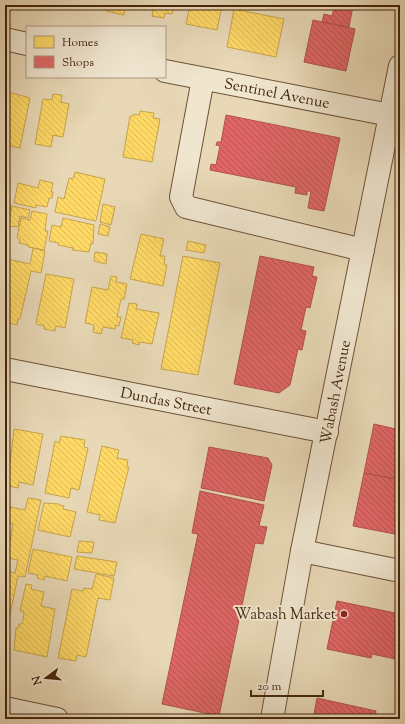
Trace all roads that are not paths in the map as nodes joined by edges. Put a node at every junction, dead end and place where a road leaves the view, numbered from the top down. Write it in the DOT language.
graph roads {
  1 [pos="5,39"];
  2 [pos="26,44"];
  3 [pos="400,66"];
  4 [pos="166,71"];
  5 [pos="203,79"];
  6 [pos="390,115"];
  7 [pos="363,250"];
  8 [pos="5,369"];
  9 [pos="327,432"];
  10 [pos="302,551"];
  11 [pos="400,571"];
  12 [pos="5,708"];
  13 [pos="57,719"];
  14 [pos="272,719"];
  1 -- 2 [label="street"];
  3 -- 6 [label="street, Wabash Avenue"];
  4 -- 5 [label="street, Sentinel Avenue"];
  5 -- 6 [label="street, Sentinel Avenue"];
  5 -- 7 [label="street"];
  6 -- 7 [label="street, Wabash Avenue"];
  7 -- 9 [label="street, Wabash Avenue"];
  8 -- 9 [label="street, Dundas Street"];
  9 -- 10 [label="street, Wabash Avenue"];
  10 -- 11 [label="street"];
  10 -- 14 [label="street, Wabash Avenue"];
  12 -- 13 [label="street"];
}
